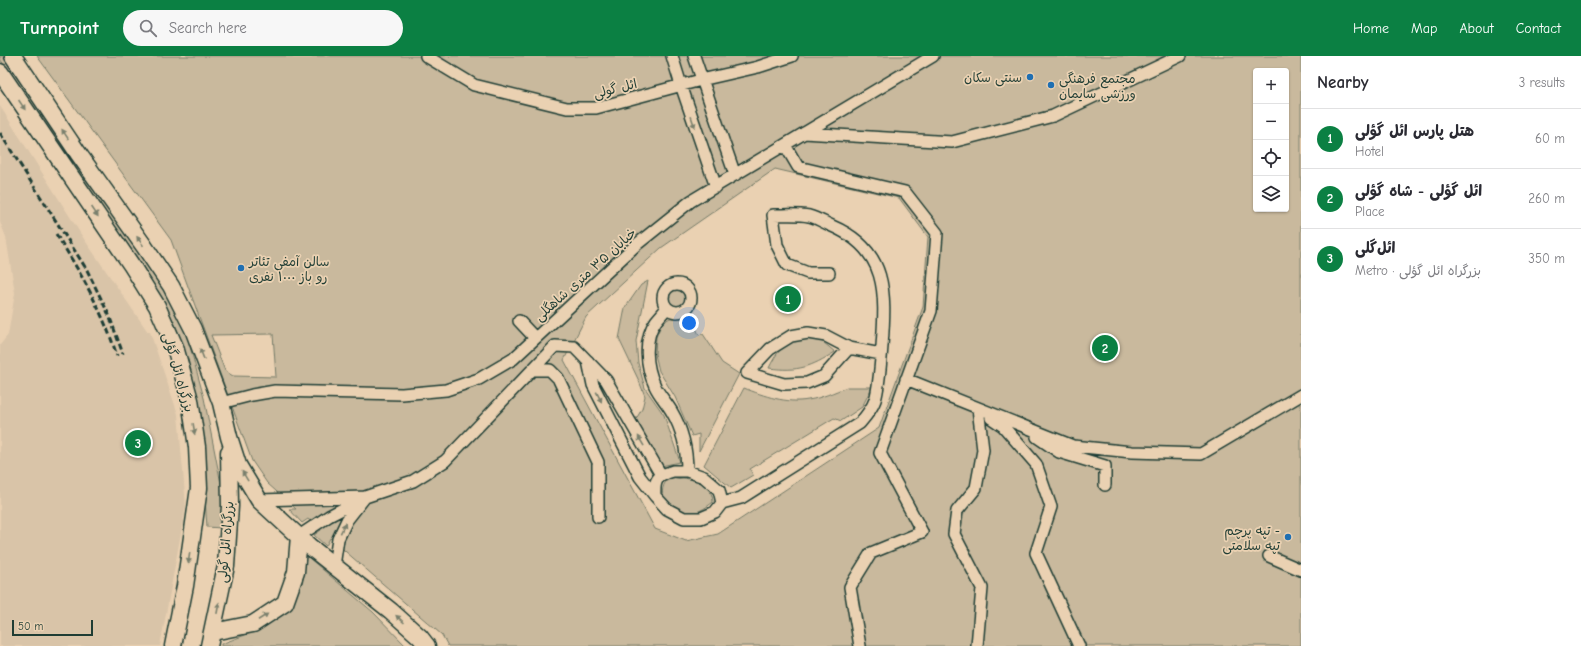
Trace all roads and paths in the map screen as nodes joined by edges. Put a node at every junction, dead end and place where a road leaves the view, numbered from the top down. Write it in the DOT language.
graph roads {
  1 [pos="13,56"];
  2 [pos="426,56"];
  3 [pos="672,56"];
  4 [pos="694,56"];
  5 [pos="792,56"];
  6 [pos="933,56"];
  7 [pos="1180,56"];
  8 [pos="0,72"];
  9 [pos="702,80"];
  10 [pos="681,85"];
  11 [pos="804,133"];
  12 [pos="785,145"];
  13 [pos="735,175"];
  14 [pos="716,187"];
  15 [pos="830,273"];
  16 [pos="666,309"];
  17 [pos="519,321"];
  18 [pos="535,338"];
  19 [pos="849,348"];
  20 [pos="881,354"];
  21 [pos="588,360"];
  22 [pos="533,370"];
  23 [pos="906,379"];
  24 [pos="1301,395"];
  25 [pos="221,403"];
  26 [pos="978,408"];
  27 [pos="1015,423"];
  28 [pos="229,437"];
  29 [pos="687,471"];
  30 [pos="661,475"];
  31 [pos="1105,485"];
  32 [pos="655,496"];
  33 [pos="365,497"];
  34 [pos="259,500"];
  35 [pos="722,503"];
  36 [pos="598,517"];
  37 [pos="299,536"];
  38 [pos="1269,556"];
  39 [pos="334,566"];
  40 [pos="1301,570"];
  41 [pos="211,639"];
  42 [pos="173,646"];
  43 [pos="427,646"];
  44 [pos="860,646"];
  45 [pos="977,646"];
  46 [pos="1079,646"];
  25 -- 1 [label="highway, بزرگراه ائل گؤلی, one-way"];
  2 -- 10 [label="street, ائل گولی"];
  3 -- 10 [label="street"];
  4 -- 9 [label="street"];
  5 -- 9 [label="street, ائل گولی"];
  6 -- 11 [label="street, خیابان ۳۵ متری شاهگلی"];
  7 -- 11 [label="street"];
  8 -- 42 [label="highway, بزرگراه ائل گؤلی, one-way"];
  9 -- 10 [label="street, ائل گولی"];
  9 -- 13 [label="street"];
  10 -- 14 [label="street, one-way"];
  11 -- 12 [label="street, خیابان ۳۵ متری شاهگلی"];
  12 -- 13 [label="street, خیابان ۳۵ متری شاهگلی"];
  12 -- 23 [label="street"];
  13 -- 14 [label="street, خیابان ۳۵ متری شاهگلی"];
  14 -- 18 [label="street, خیابان ۳۵ متری شاهگلی"];
  15 -- 20 [label="street"];
  16 -- 29 [label="street"];
  17 -- 18 [label="street"];
  18 -- 25 [label="street, خیابان ۳۵ متری شاهگلی"];
  19 -- 19 [label="street"];
  19 -- 20 [label="street"];
  20 -- 35 [label="street"];
  21 -- 22 [label="street"];
  30 -- 21 [label="street, one-way"];
  21 -- 32 [label="street, one-way"];
  22 -- 33 [label="street"];
  22 -- 36 [label="street"];
  23 -- 26 [label="street"];
  23 -- 44 [label="street"];
  24 -- 27 [label="street"];
  25 -- 28 [label="highway, بزرگراه ائل گؤلی"];
  26 -- 27 [label="street"];
  26 -- 45 [label="street"];
  26 -- 46 [label="street"];
  27 -- 31 [label="street"];
  34 -- 28 [label="highway, بزرگراه ائل گؤلی, one-way"];
  41 -- 28 [label="highway, بزرگراه ائل گولی, one-way"];
  29 -- 30 [label="street"];
  29 -- 35 [label="street"];
  30 -- 32 [label="street"];
  32 -- 35 [label="street"];
  33 -- 34 [label="street"];
  33 -- 37 [label="street"];
  39 -- 33 [label="street, one-way"];
  34 -- 37 [label="highway, بزرگراه ائل گؤلی"];
  37 -- 39 [label="highway, بزرگراه ائل گؤلی"];
  41 -- 37 [label="highway, one-way"];
  38 -- 40 [label="street"];
  43 -- 39 [label="highway, بزرگراه ائل گؤلی, one-way"];
}
